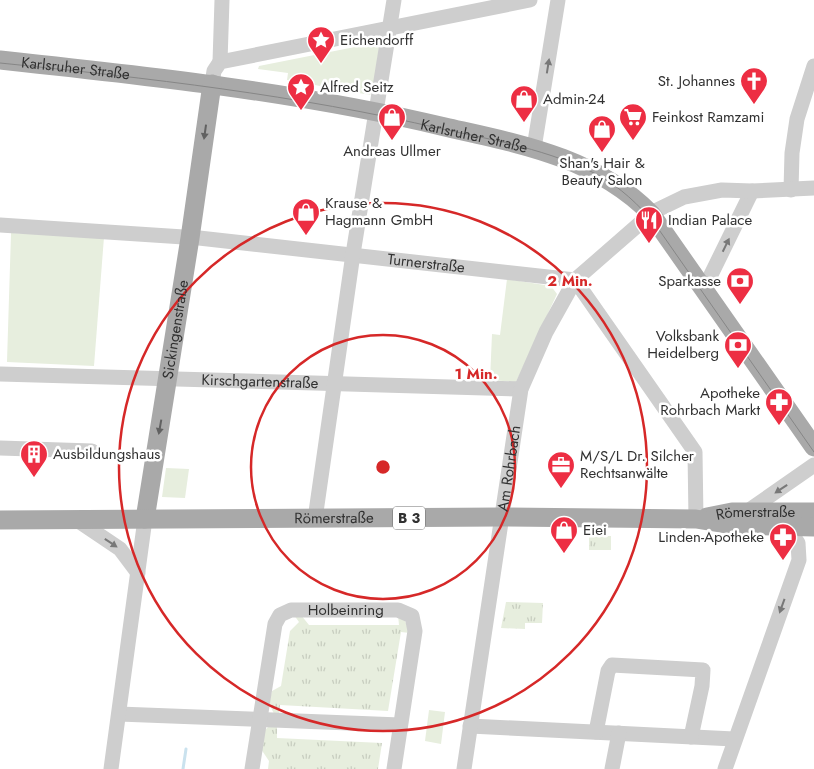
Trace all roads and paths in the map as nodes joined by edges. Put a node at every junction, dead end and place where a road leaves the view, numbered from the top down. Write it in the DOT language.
graph roads {
  1 [pos="222,0"];
  2 [pos="394,0"];
  3 [pos="530,0"];
  4 [pos="558,0"];
  5 [pos="392,26"];
  6 [pos="0,60"];
  7 [pos="220,62"];
  8 [pos="814,66"];
  9 [pos="212,84"];
  10 [pos="377,110"];
  11 [pos="534,148"];
  12 [pos="814,188"];
  13 [pos="792,190"];
  14 [pos="752,192"];
  15 [pos="651,214"];
  16 [pos="0,225"];
  17 [pos="190,238"];
  18 [pos="353,254"];
  19 [pos="575,280"];
  20 [pos="704,289"];
  21 [pos="0,374"];
  22 [pos="168,379"];
  23 [pos="336,384"];
  24 [pos="521,389"];
  25 [pos="814,447"];
  26 [pos="0,448"];
  27 [pos="92,451"];
  28 [pos="814,465"];
  29 [pos="748,511"];
  30 [pos="814,512"];
  31 [pos="502,517"];
  32 [pos="145,519"];
  33 [pos="315,519"];
  34 [pos="696,519"];
  35 [pos="0,520"];
  36 [pos="77,520"];
  37 [pos="787,526"];
  38 [pos="814,527"];
  39 [pos="138,573"];
  40 [pos="119,714"];
  41 [pos="260,720"];
  42 [pos="400,725"];
  43 [pos="470,726"];
  44 [pos="596,732"];
  45 [pos="619,733"];
  46 [pos="690,737"];
  47 [pos="734,739"];
  48 [pos="111,769"];
  49 [pos="252,769"];
  50 [pos="394,769"];
  51 [pos="464,769"];
  52 [pos="612,769"];
  53 [pos="725,769"];
  1 -- 7 [label="street"];
  2 -- 5 [label="street"];
  3 -- 5 [label="street"];
  11 -- 4 [label="street, one-way"];
  5 -- 7 [label="street"];
  5 -- 10 [label="street"];
  6 -- 9 [label="main road, Karlsruher Straße"];
  7 -- 9 [label="street"];
  8 -- 13 [label="street"];
  9 -- 10 [label="main road, Karlsruher Straße"];
  9 -- 17 [label="main road, Sickingenstraße, one-way"];
  10 -- 11 [label="main road, Karlsruher Straße"];
  10 -- 18 [label="street"];
  11 -- 15 [label="main road, Karlsruher Straße"];
  12 -- 13 [label="street, Am Rohrbach"];
  13 -- 14 [label="street, Am Rohrbach"];
  14 -- 15 [label="street, Am Rohrbach"];
  20 -- 14 [label="street, one-way"];
  15 -- 19 [label="street, Am Rohrbach"];
  15 -- 20 [label="main road, Karlsruher Straße"];
  16 -- 17 [label="street, Turnerstraße"];
  17 -- 18 [label="street, Turnerstraße"];
  17 -- 22 [label="main road, Sickingenstraße"];
  18 -- 19 [label="street, Turnerstraße"];
  18 -- 23 [label="street"];
  19 -- 24 [label="street, Am Rohrbach"];
  19 -- 34 [label="street"];
  20 -- 25 [label="main road, Karlsruher Straße"];
  21 -- 22 [label="street, Kirschgartenstraße"];
  22 -- 23 [label="street, Kirschgartenstraße"];
  22 -- 32 [label="main road, Sickingenstraße, one-way"];
  23 -- 24 [label="street, Kirschgartenstraße"];
  23 -- 33 [label="street"];
  24 -- 31 [label="street, Am Rohrbach"];
  26 -- 27 [label="street"];
  28 -- 29 [label="street, one-way"];
  29 -- 30 [label="main road, Römerstraße / B 3"];
  29 -- 34 [label="main road, Römerstraße / B 3"];
  31 -- 33 [label="main road, Römerstraße / B 3"];
  31 -- 34 [label="main road, Römerstraße / B 3"];
  31 -- 43 [label="street, Am Rohrbach"];
  32 -- 33 [label="main road, Römerstraße / B 3"];
  32 -- 36 [label="main road, Römerstraße"];
  32 -- 39 [label="street, Sickingenstraße"];
  34 -- 37 [label="main road, Römerstraße / B 3"];
  35 -- 36 [label="main road, Römerstraße"];
  36 -- 39 [label="street, one-way"];
  37 -- 38 [label="main road, Römerstraße / B 3"];
  37 -- 47 [label="street, one-way"];
  39 -- 40 [label="street, Sickingenstraße"];
  40 -- 41 [label="street"];
  40 -- 48 [label="street, Sickingenstraße"];
  41 -- 42 [label="street"];
  41 -- 42 [label="street, Holbeinring"];
  41 -- 49 [label="street, Holbeinring"];
  42 -- 50 [label="street, Holbeinring"];
  43 -- 44 [label="street"];
  43 -- 51 [label="street, Am Rohrbach"];
  44 -- 45 [label="street"];
  44 -- 46 [label="street"];
  45 -- 46 [label="street"];
  45 -- 52 [label="street"];
  46 -- 47 [label="street"];
  47 -- 53 [label="street"];
}
